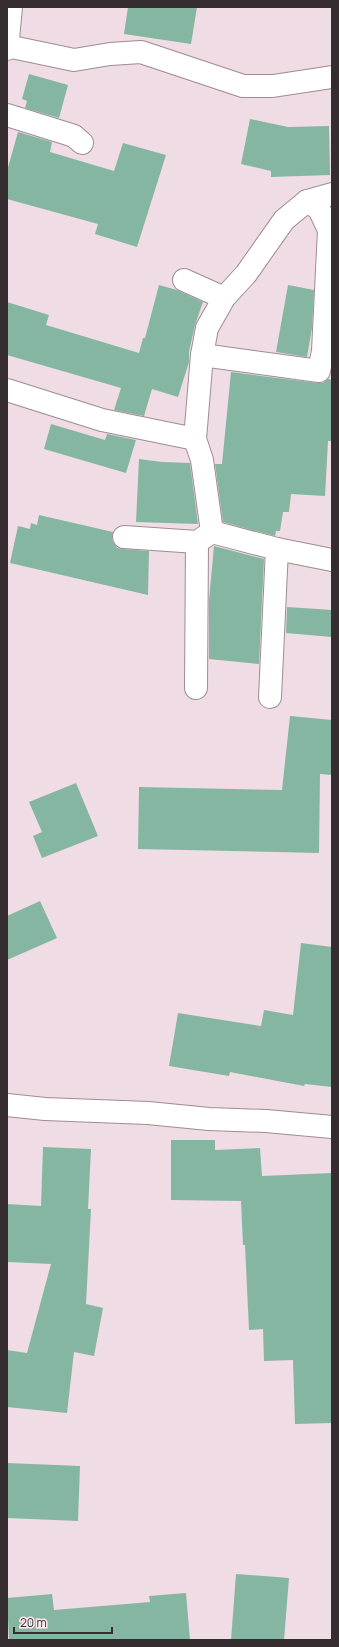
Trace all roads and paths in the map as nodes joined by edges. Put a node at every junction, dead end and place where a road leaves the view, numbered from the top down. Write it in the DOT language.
graph roads {
  1 [pos="11,7"];
  2 [pos="7,46"];
  3 [pos="7,49"];
  4 [pos="332,77"];
  5 [pos="7,115"];
  6 [pos="82,143"];
  7 [pos="332,194"];
  8 [pos="307,201"];
  9 [pos="184,280"];
  10 [pos="224,298"];
  11 [pos="202,355"];
  12 [pos="7,390"];
  13 [pos="195,438"];
  14 [pos="124,537"];
  15 [pos="204,537"];
  16 [pos="277,549"];
  17 [pos="332,560"];
  18 [pos="196,688"];
  19 [pos="270,697"];
  20 [pos="7,1105"];
  21 [pos="332,1128"];
  1 -- 2 [label="street"];
  2 -- 3 [label="street"];
  2 -- 4 [label="street"];
  5 -- 6 [label="street"];
  7 -- 8 [label="street"];
  8 -- 10 [label="street"];
  8 -- 11 [label="street"];
  9 -- 10 [label="street"];
  10 -- 11 [label="street"];
  11 -- 13 [label="street"];
  12 -- 13 [label="street"];
  13 -- 15 [label="street"];
  14 -- 15 [label="street"];
  15 -- 16 [label="street"];
  15 -- 18 [label="street"];
  16 -- 17 [label="street"];
  16 -- 19 [label="street"];
  20 -- 21 [label="street"];
}
